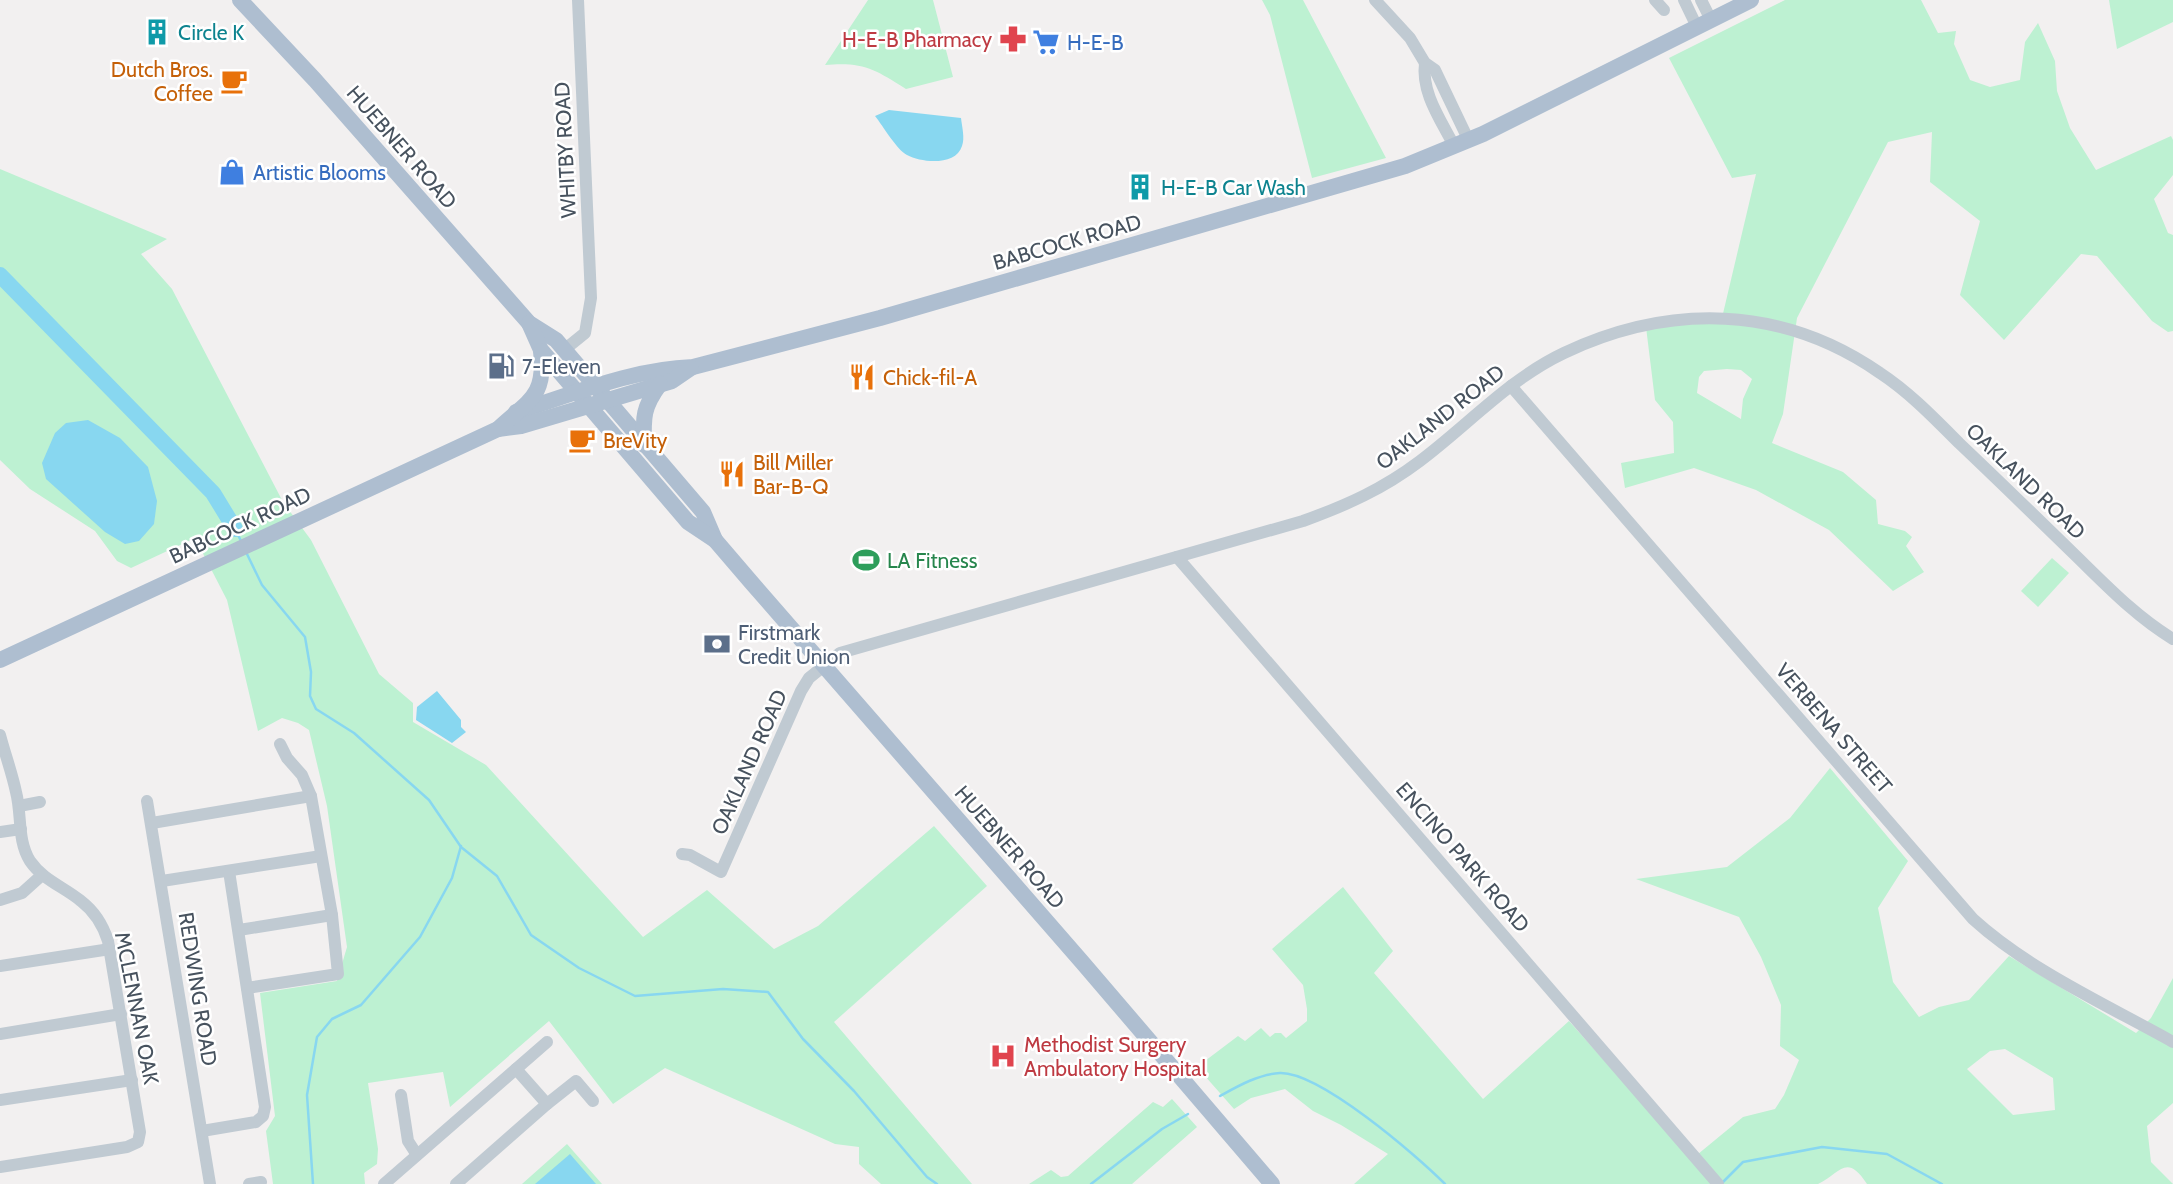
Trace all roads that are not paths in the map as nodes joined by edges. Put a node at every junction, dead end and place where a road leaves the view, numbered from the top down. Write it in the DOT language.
graph roads {
  1 [pos="240,0"];
  2 [pos="578,0"];
  3 [pos="1375,0"];
  4 [pos="1684,0"];
  5 [pos="1701,0"];
  6 [pos="1751,0"];
  7 [pos="1704,23"];
  8 [pos="1461,143"];
  9 [pos="529,323"];
  10 [pos="541,351"];
  11 [pos="568,355"];
  12 [pos="693,367"];
  13 [pos="660,384"];
  14 [pos="1511,386"];
  15 [pos="600,393"];
  16 [pos="582,399"];
  17 [pos="516,412"];
  18 [pos="498,429"];
  19 [pos="644,445"];
  20 [pos="715,540"];
  21 [pos="1177,557"];
  22 [pos="2173,639"];
  23 [pos="0,660"];
  24 [pos="824,664"];
  25 [pos="0,735"];
  26 [pos="279,744"];
  27 [pos="311,796"];
  28 [pos="147,801"];
  29 [pos="40,802"];
  30 [pos="19,806"];
  31 [pos="152,822"];
  32 [pos="20,829"];
  33 [pos="0,832"];
  34 [pos="321,856"];
  35 [pos="716,870"];
  36 [pos="229,871"];
  37 [pos="43,875"];
  38 [pos="162,881"];
  39 [pos="0,900"];
  40 [pos="332,915"];
  41 [pos="239,930"];
  42 [pos="110,949"];
  43 [pos="0,966"];
  44 [pos="247,988"];
  45 [pos="121,1014"];
  46 [pos="0,1034"];
  47 [pos="547,1042"];
  48 [pos="2173,1042"];
  49 [pos="516,1069"];
  50 [pos="132,1080"];
  51 [pos="401,1095"];
  52 [pos="0,1100"];
  53 [pos="593,1101"];
  54 [pos="547,1104"];
  55 [pos="202,1131"];
  56 [pos="417,1155"];
  57 [pos="0,1167"];
  58 [pos="210,1184"];
  59 [pos="384,1184"];
  60 [pos="456,1184"];
  61 [pos="1272,1184"];
  62 [pos="1718,1184"];
  1 -- 9 [label="main road, HUEBNER ROAD"];
  2 -- 11 [label="street, WHITBY ROAD"];
  3 -- 8 [label="street"];
  4 -- 7 [label="street"];
  5 -- 7 [label="street"];
  6 -- 7 [label="main road, BABCOCK ROAD"];
  7 -- 8 [label="main road, BABCOCK ROAD"];
  8 -- 12 [label="main road, BABCOCK ROAD"];
  9 -- 10 [label="main road, HUEBNER ROAD"];
  9 -- 11 [label="main road, HUEBNER ROAD"];
  10 -- 16 [label="main road, HUEBNER ROAD"];
  10 -- 17 [label="main road"];
  11 -- 15 [label="main road, HUEBNER ROAD"];
  12 -- 13 [label="main road, BABCOCK ROAD"];
  12 -- 15 [label="main road, BABCOCK ROAD"];
  13 -- 15 [label="main road, BABCOCK ROAD"];
  13 -- 19 [label="main road"];
  14 -- 21 [label="street, OAKLAND ROAD"];
  14 -- 22 [label="street, OAKLAND ROAD"];
  14 -- 48 [label="street, VERBENA STREET"];
  15 -- 16 [label="main road, BABCOCK ROAD"];
  15 -- 19 [label="main road, HUEBNER ROAD"];
  16 -- 17 [label="main road, BABCOCK ROAD"];
  16 -- 18 [label="main road, BABCOCK ROAD"];
  16 -- 20 [label="main road, HUEBNER ROAD"];
  17 -- 18 [label="main road, BABCOCK ROAD"];
  18 -- 23 [label="main road, BABCOCK ROAD"];
  19 -- 20 [label="main road, HUEBNER ROAD"];
  20 -- 24 [label="main road, HUEBNER ROAD"];
  21 -- 24 [label="street, OAKLAND ROAD"];
  21 -- 62 [label="street, ENCINO PARK ROAD"];
  24 -- 35 [label="street, OAKLAND ROAD"];
  24 -- 61 [label="main road, HUEBNER ROAD"];
  25 -- 30 [label="street, MCLENNAN OAK"];
  26 -- 27 [label="street"];
  27 -- 31 [label="street"];
  27 -- 34 [label="street"];
  28 -- 31 [label="street, REDWING ROAD"];
  29 -- 30 [label="street"];
  30 -- 32 [label="street, MCLENNAN OAK"];
  31 -- 38 [label="street, REDWING ROAD"];
  32 -- 33 [label="street"];
  32 -- 37 [label="street, MCLENNAN OAK"];
  34 -- 36 [label="street"];
  34 -- 40 [label="street"];
  36 -- 38 [label="street"];
  36 -- 41 [label="street"];
  37 -- 39 [label="street"];
  37 -- 42 [label="street, MCLENNAN OAK"];
  38 -- 55 [label="street, REDWING ROAD"];
  40 -- 41 [label="street"];
  40 -- 44 [label="street"];
  41 -- 44 [label="street"];
  42 -- 43 [label="street"];
  42 -- 45 [label="street, MCLENNAN OAK"];
  44 -- 55 [label="street"];
  45 -- 46 [label="street"];
  45 -- 50 [label="street, MCLENNAN OAK"];
  47 -- 49 [label="street"];
  49 -- 54 [label="street"];
  49 -- 56 [label="street"];
  50 -- 52 [label="street"];
  50 -- 57 [label="street, MCLENNAN OAK"];
  51 -- 56 [label="street"];
  53 -- 54 [label="street"];
  54 -- 60 [label="street"];
  55 -- 58 [label="street, REDWING ROAD"];
  56 -- 59 [label="street"];
}
